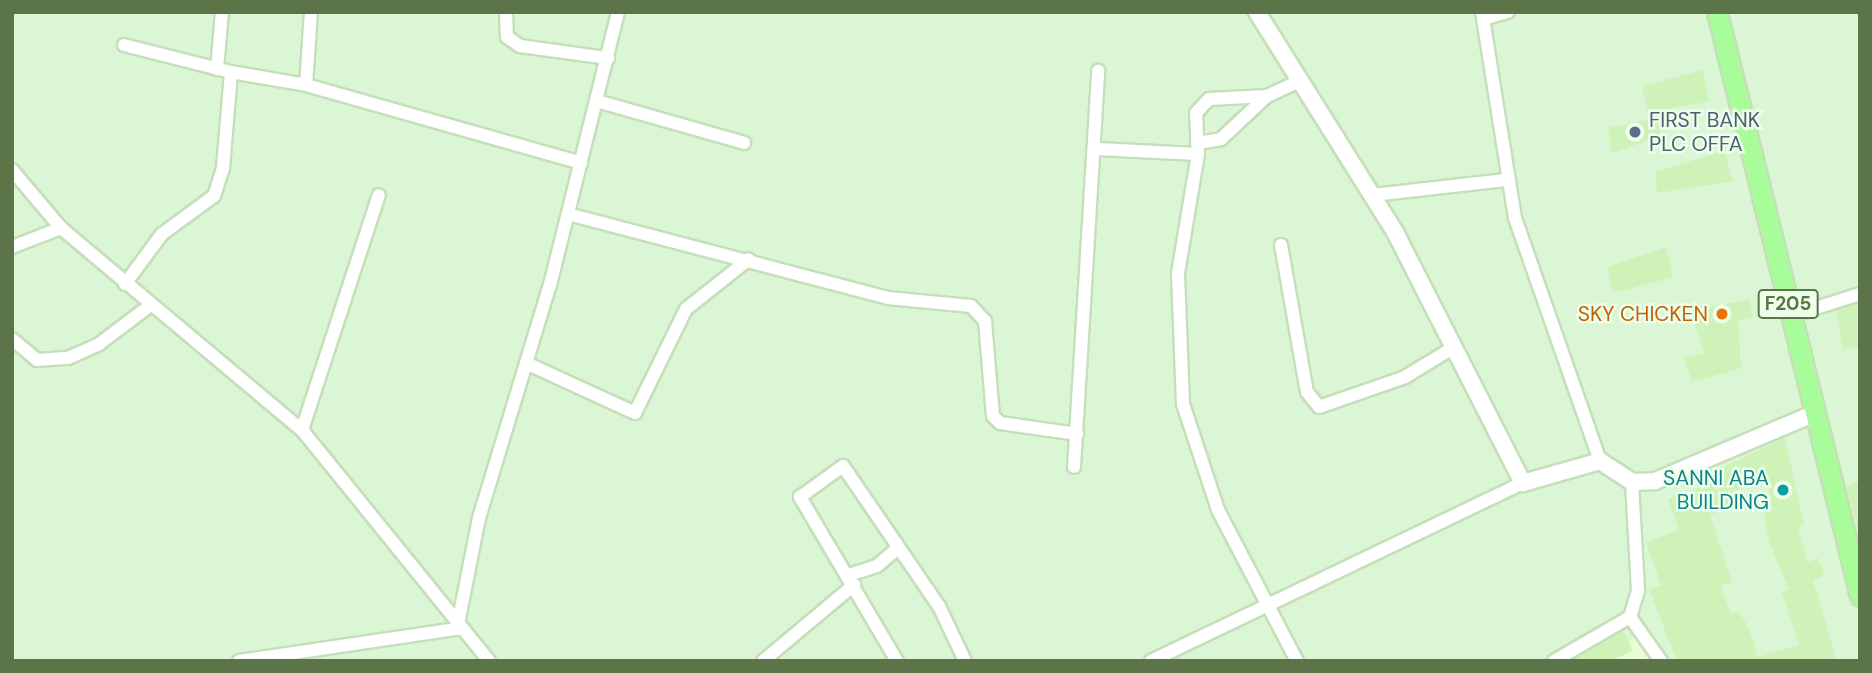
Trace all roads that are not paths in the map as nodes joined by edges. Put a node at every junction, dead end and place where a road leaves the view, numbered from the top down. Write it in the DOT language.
graph roads {
  1 [pos="222,12"];
  2 [pos="311,12"];
  3 [pos="506,12"];
  4 [pos="618,12"];
  5 [pos="1257,12"];
  6 [pos="1508,12"];
  7 [pos="1717,12"];
  8 [pos="1482,15"];
  9 [pos="124,45"];
  10 [pos="608,58"];
  11 [pos="217,69"];
  12 [pos="1098,71"];
  13 [pos="231,72"];
  14 [pos="1301,80"];
  15 [pos="306,85"];
  16 [pos="1267,96"];
  17 [pos="597,101"];
  18 [pos="744,144"];
  19 [pos="1097,149"];
  20 [pos="1197,149"];
  21 [pos="581,163"];
  22 [pos="12,170"];
  23 [pos="1506,180"];
  24 [pos="379,195"];
  25 [pos="1372,195"];
  26 [pos="568,214"];
  27 [pos="61,228"];
  28 [pos="1281,246"];
  29 [pos="12,247"];
  30 [pos="749,259"];
  31 [pos="125,284"];
  32 [pos="1860,294"];
  33 [pos="152,304"];
  34 [pos="1791,316"];
  35 [pos="12,339"];
  36 [pos="1451,349"];
  37 [pos="526,363"];
  38 [pos="1813,414"];
  39 [pos="302,430"];
  40 [pos="1077,433"];
  41 [pos="1600,461"];
  42 [pos="1074,467"];
  43 [pos="1632,482"];
  44 [pos="1523,483"];
  45 [pos="898,548"];
  46 [pos="851,580"];
  47 [pos="1860,596"];
  48 [pos="1269,608"];
  49 [pos="1629,617"];
  50 [pos="457,629"];
  51 [pos="239,661"];
  52 [pos="489,661"];
  53 [pos="763,661"];
  54 [pos="897,661"];
  55 [pos="965,661"];
  56 [pos="1152,661"];
  57 [pos="1297,661"];
  58 [pos="1554,661"];
  59 [pos="1661,661"];
  1 -- 11 [label="street"];
  2 -- 15 [label="street"];
  3 -- 10 [label="street"];
  4 -- 10 [label="street"];
  5 -- 14 [label="street"];
  6 -- 8 [label="street"];
  7 -- 34 [label="main road, F205"];
  8 -- 23 [label="street"];
  9 -- 11 [label="street"];
  10 -- 17 [label="street"];
  11 -- 13 [label="street"];
  12 -- 19 [label="street"];
  13 -- 15 [label="street"];
  13 -- 31 [label="street"];
  14 -- 16 [label="street"];
  14 -- 25 [label="street"];
  15 -- 21 [label="street"];
  16 -- 20 [label="street"];
  16 -- 20 [label="street"];
  17 -- 18 [label="street"];
  17 -- 21 [label="street"];
  19 -- 20 [label="street"];
  19 -- 40 [label="street"];
  20 -- 48 [label="street"];
  21 -- 26 [label="street"];
  22 -- 27 [label="street"];
  23 -- 25 [label="street"];
  23 -- 41 [label="street"];
  24 -- 39 [label="street"];
  25 -- 36 [label="street"];
  26 -- 30 [label="street"];
  26 -- 37 [label="street"];
  27 -- 29 [label="street"];
  27 -- 31 [label="street"];
  28 -- 36 [label="street"];
  30 -- 37 [label="street"];
  30 -- 40 [label="street"];
  31 -- 33 [label="street"];
  32 -- 34 [label="street"];
  33 -- 35 [label="street"];
  33 -- 39 [label="street"];
  34 -- 38 [label="main road, F205"];
  36 -- 44 [label="street"];
  37 -- 50 [label="street"];
  38 -- 43 [label="street"];
  38 -- 47 [label="main road, F205"];
  39 -- 50 [label="street"];
  40 -- 42 [label="street"];
  41 -- 43 [label="street"];
  41 -- 44 [label="street"];
  43 -- 49 [label="street"];
  44 -- 48 [label="street"];
  45 -- 46 [label="street"];
  45 -- 46 [label="street"];
  45 -- 55 [label="street"];
  46 -- 53 [label="street"];
  46 -- 54 [label="street"];
  48 -- 56 [label="street"];
  48 -- 57 [label="street"];
  49 -- 58 [label="street"];
  49 -- 59 [label="street"];
  50 -- 51 [label="street"];
  50 -- 52 [label="street"];
}
